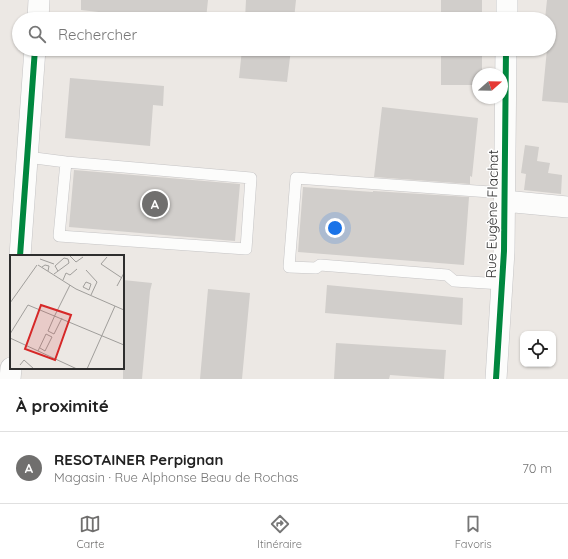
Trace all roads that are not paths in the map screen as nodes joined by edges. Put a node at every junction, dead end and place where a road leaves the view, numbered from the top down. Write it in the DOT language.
graph roads {
  1 [pos="39,0"];
  2 [pos="507,0"];
  3 [pos="38,12"];
  4 [pos="506,12"];
  5 [pos="34,56"];
  6 [pos="506,56"];
  7 [pos="27,157"];
  8 [pos="66,162"];
  9 [pos="504,197"];
  10 [pos="568,207"];
  11 [pos="20,255"];
  12 [pos="502,284"];
  13 [pos="11,369"];
  14 [pos="10,379"];
  15 [pos="496,379"];
  1 -- 3 [label="street"];
  2 -- 4 [label="street"];
  5 -- 7 [label="street"];
  6 -- 9 [label="street, Rue Eugène Flachat"];
  7 -- 8 [label="lane"];
  7 -- 11 [label="street"];
  8 -- 8 [label="lane"];
  9 -- 10 [label="street"];
  9 -- 12 [label="street, Rue Eugène Flachat"];
  9 -- 12 [label="lane"];
  12 -- 15 [label="street, Rue Eugène Flachat"];
  13 -- 14 [label="street"];
}
